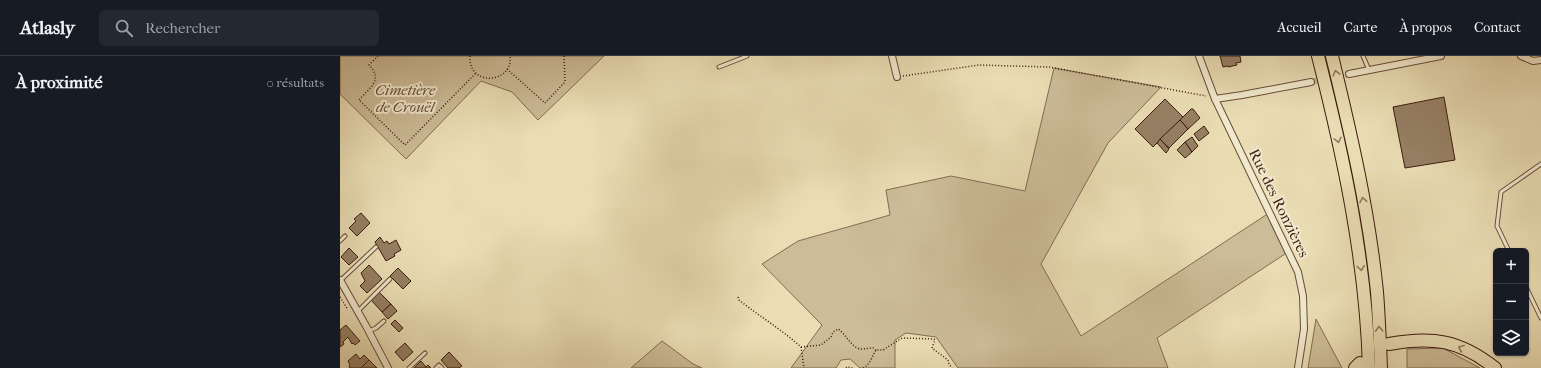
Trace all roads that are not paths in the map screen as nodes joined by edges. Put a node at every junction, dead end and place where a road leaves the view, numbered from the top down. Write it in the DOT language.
graph roads {
  1 [pos="747,56"];
  2 [pos="892,56"];
  3 [pos="1199,56"];
  4 [pos="1318,56"];
  5 [pos="1332,56"];
  6 [pos="1364,56"];
  7 [pos="1441,56"];
  8 [pos="1521,56"];
  9 [pos="1541,61"];
  10 [pos="719,67"];
  11 [pos="1369,70"];
  12 [pos="1349,74"];
  13 [pos="897,77"];
  14 [pos="1311,82"];
  15 [pos="1215,99"];
  16 [pos="1541,164"];
  17 [pos="345,236"];
  18 [pos="340,241"];
  19 [pos="376,247"];
  20 [pos="1508,248"];
  21 [pos="390,279"];
  22 [pos="340,280"];
  23 [pos="1529,293"];
  24 [pos="357,312"];
  25 [pos="1541,318"];
  26 [pos="384,321"];
  27 [pos="369,331"];
  28 [pos="1389,344"];
  29 [pos="425,354"];
  30 [pos="1361,366"];
  31 [pos="385,367"];
  32 [pos="409,368"];
  33 [pos="436,368"];
  34 [pos="442,368"];
  35 [pos="1298,368"];
  36 [pos="1381,368"];
  37 [pos="1495,368"];
  1 -- 10 [label="lane"];
  2 -- 13 [label="street"];
  3 -- 15 [label="street, Rue des Ronzières"];
  4 -- 30 [label="highway, one-way"];
  36 -- 5 [label="highway, one-way"];
  6 -- 11 [label="lane"];
  7 -- 11 [label="street"];
  8 -- 9 [label="street"];
  11 -- 12 [label="street"];
  14 -- 15 [label="street"];
  15 -- 35 [label="street, Rue des Ronzières"];
  16 -- 20 [label="lane"];
  17 -- 18 [label="lane"];
  19 -- 22 [label="lane"];
  21 -- 24 [label="lane"];
  22 -- 24 [label="street"];
  23 -- 25 [label="lane"];
  24 -- 27 [label="street"];
  26 -- 27 [label="lane"];
  27 -- 31 [label="street"];
  37 -- 28 [label="highway, one-way"];
  29 -- 32 [label="lane"];
  33 -- 34 [label="lane"];
}
